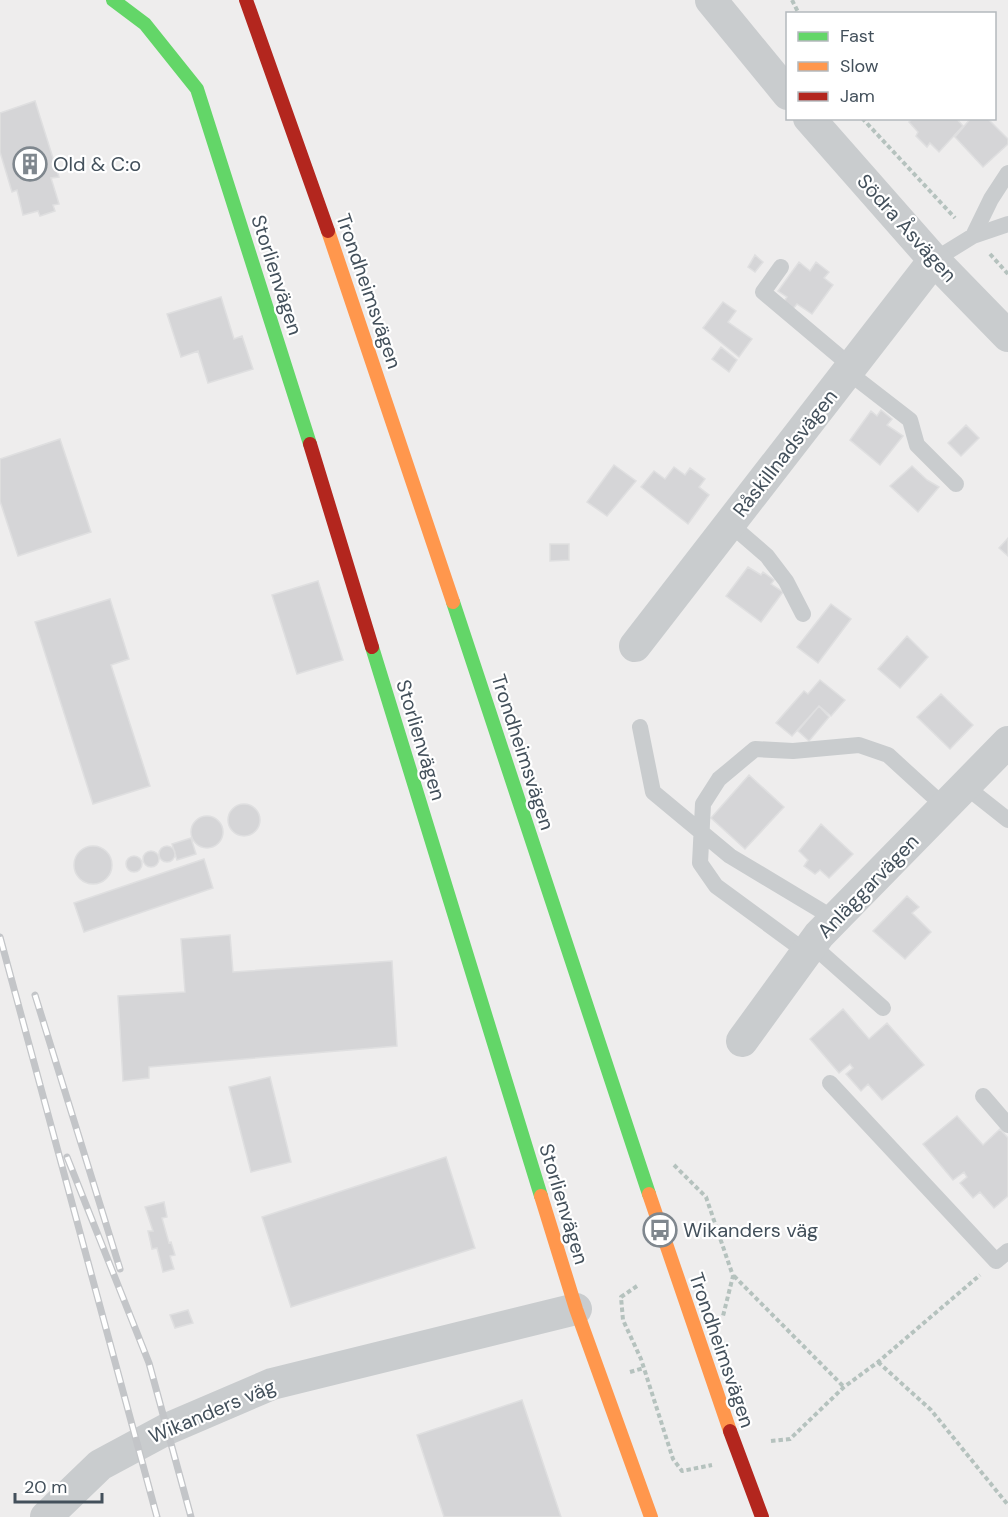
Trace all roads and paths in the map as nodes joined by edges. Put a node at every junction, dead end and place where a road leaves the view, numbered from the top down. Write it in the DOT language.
graph roads {
  1 [pos="113,0"];
  2 [pos="246,0"];
  3 [pos="711,0"];
  4 [pos="786,92"];
  5 [pos="811,120"];
  6 [pos="864,120"];
  7 [pos="1008,173"];
  8 [pos="1008,224"];
  9 [pos="973,236"];
  10 [pos="934,260"];
  11 [pos="781,267"];
  12 [pos="1008,274"];
  13 [pos="1008,336"];
  14 [pos="850,369"];
  15 [pos="956,484"];
  16 [pos="730,524"];
  17 [pos="803,614"];
  18 [pos="635,646"];
  19 [pos="640,727"];
  20 [pos="1008,742"];
  21 [pos="955,797"];
  22 [pos="1008,820"];
  23 [pos="702,834"];
  24 [pos="835,919"];
  25 [pos="809,948"];
  26 [pos="883,1008"];
  27 [pos="742,1041"];
  28 [pos="830,1083"];
  29 [pos="983,1096"];
  30 [pos="1008,1125"];
  31 [pos="1002,1256"];
  32 [pos="733,1276"];
  33 [pos="637,1286"];
  34 [pos="576,1309"];
  35 [pos="878,1362"];
  36 [pos="844,1387"];
  37 [pos="771,1441"];
  38 [pos="715,1464"];
  39 [pos="1008,1505"];
  40 [pos="46,1517"];
  41 [pos="651,1517"];
  42 [pos="762,1517"];
  1 -- 34 [label="street, Storlienvägen"];
  2 -- 42 [label="street, Trondheimsvägen"];
  3 -- 4 [label="street"];
  5 -- 10 [label="street, Södra Åsvägen"];
  6 -- 9 [label="path"];
  7 -- 9 [label="lane"];
  8 -- 9 [label="lane"];
  9 -- 10 [label="lane"];
  9 -- 12 [label="path"];
  10 -- 13 [label="street, Södra Åsvägen"];
  10 -- 14 [label="street, Råskillnadsvägen"];
  11 -- 14 [label="lane"];
  14 -- 15 [label="lane"];
  14 -- 16 [label="street, Råskillnadsvägen"];
  16 -- 17 [label="lane"];
  16 -- 18 [label="street, Råskillnadsvägen"];
  19 -- 23 [label="lane"];
  20 -- 21 [label="street, Anläggarvägen"];
  21 -- 22 [label="lane"];
  21 -- 23 [label="lane"];
  21 -- 24 [label="street, Anläggarvägen"];
  23 -- 24 [label="lane"];
  23 -- 25 [label="lane"];
  24 -- 25 [label="street, Anläggarvägen"];
  25 -- 26 [label="lane"];
  25 -- 27 [label="street, Anläggarvägen"];
  28 -- 31 [label="lane"];
  29 -- 30 [label="lane"];
  31 -- 35 [label="path"];
  32 -- 36 [label="path"];
  33 -- 38 [label="path"];
  34 -- 40 [label="street, Wikanders väg"];
  34 -- 41 [label="street, Storlienvägen"];
  35 -- 36 [label="path"];
  35 -- 39 [label="path"];
  36 -- 37 [label="path"];
}
